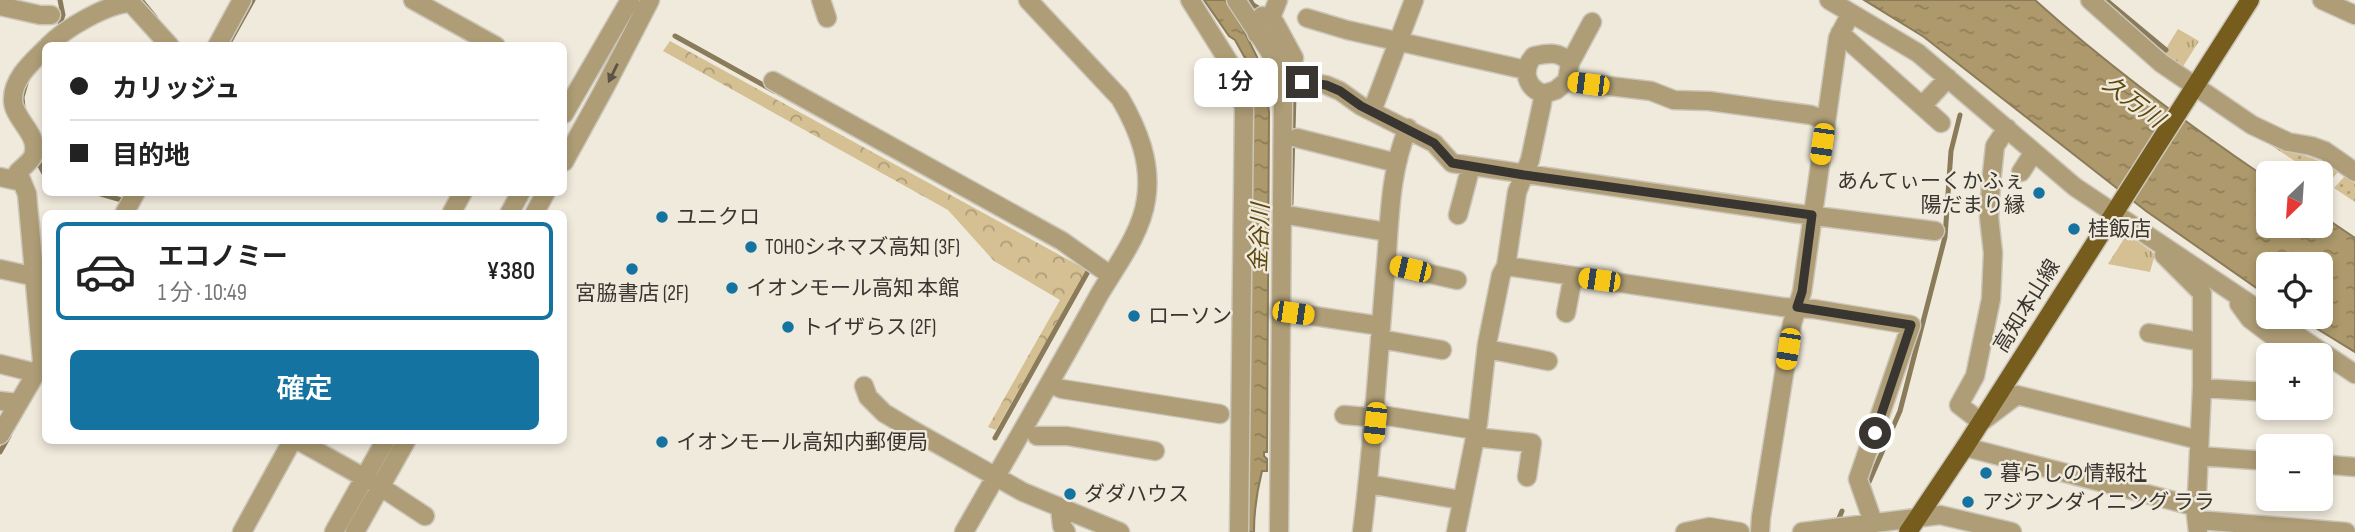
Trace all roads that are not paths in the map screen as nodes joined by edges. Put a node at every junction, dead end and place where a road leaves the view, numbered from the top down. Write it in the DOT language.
graph roads {
  1 [pos="413,0"];
  2 [pos="630,0"];
  3 [pos="650,0"];
  4 [pos="821,0"];
  5 [pos="1028,0"];
  6 [pos="1190,0"];
  7 [pos="1236,0"];
  8 [pos="1414,0"];
  9 [pos="1829,0"];
  10 [pos="2090,0"];
  11 [pos="2250,0"];
  12 [pos="2322,0"];
  13 [pos="237,2"];
  14 [pos="109,4"];
  15 [pos="0,6"];
  16 [pos="51,8"];
  17 [pos="1271,12"];
  18 [pos="1851,13"];
  19 [pos="2355,15"];
  20 [pos="827,18"];
  21 [pos="1307,18"];
  22 [pos="1592,22"];
  23 [pos="1840,33"];
  24 [pos="1257,34"];
  25 [pos="51,42"];
  26 [pos="52,42"];
  27 [pos="166,42"];
  28 [pos="219,42"];
  29 [pos="489,42"];
  30 [pos="1398,42"];
  31 [pos="42,52"];
  32 [pos="1526,70"];
  33 [pos="1569,72"];
  34 [pos="1948,78"];
  35 [pos="773,81"];
  36 [pos="1298,81"];
  37 [pos="2196,87"];
  38 [pos="1544,94"];
  39 [pos="6,96"];
  40 [pos="1922,106"];
  41 [pos="567,109"];
  42 [pos="1372,111"];
  43 [pos="1825,120"];
  44 [pos="1941,123"];
  45 [pos="1408,128"];
  46 [pos="2007,128"];
  47 [pos="1297,138"];
  48 [pos="2034,152"];
  49 [pos="567,157"];
  50 [pos="1397,163"];
  51 [pos="1471,166"];
  52 [pos="2021,172"];
  53 [pos="2355,172"];
  54 [pos="1524,175"];
  55 [pos="0,177"];
  56 [pos="22,182"];
  57 [pos="2117,208"];
  58 [pos="1458,215"];
  59 [pos="1812,215"];
  60 [pos="1293,216"];
  61 [pos="1935,231"];
  62 [pos="1387,232"];
  63 [pos="2150,234"];
  64 [pos="1386,264"];
  65 [pos="1506,266"];
  66 [pos="0,269"];
  67 [pos="1110,275"];
  68 [pos="1573,276"];
  69 [pos="36,277"];
  70 [pos="1457,280"];
  71 [pos="2228,290"];
  72 [pos="1797,307"];
  73 [pos="1293,313"];
  74 [pos="1566,313"];
  75 [pos="1381,333"];
  76 [pos="2149,333"];
  77 [pos="2202,342"];
  78 [pos="2282,343"];
  79 [pos="1486,349"];
  80 [pos="1442,350"];
  81 [pos="1548,361"];
  82 [pos="41,363"];
  83 [pos="0,364"];
  84 [pos="2355,374"];
  85 [pos="1050,384"];
  86 [pos="864,386"];
  87 [pos="2202,388"];
  88 [pos="2256,391"];
  89 [pos="9,402"];
  90 [pos="1220,414"];
  91 [pos="1344,415"];
  92 [pos="1376,416"];
  93 [pos="1981,422"];
  94 [pos="1475,434"];
  95 [pos="0,435"];
  96 [pos="1037,436"];
  97 [pos="290,444"];
  98 [pos="304,444"];
  99 [pos="383,444"];
  100 [pos="404,444"];
  101 [pos="1965,447"];
  102 [pos="2199,448"];
  103 [pos="1155,451"];
  104 [pos="2256,459"];
  105 [pos="2333,465"];
  106 [pos="2355,467"];
  107 [pos="997,475"];
  108 [pos="1527,477"];
  109 [pos="364,478"];
  110 [pos="1368,484"];
  111 [pos="382,487"];
  112 [pos="1461,500"];
  113 [pos="1059,508"];
  114 [pos="425,516"];
  115 [pos="2197,520"];
  116 [pos="1873,522"];
  117 [pos="1916,528"];
  118 [pos="242,532"];
  119 [pos="334,532"];
  120 [pos="355,532"];
  121 [pos="964,532"];
  122 [pos="1066,532"];
  123 [pos="1120,532"];
  124 [pos="1239,532"];
  125 [pos="1279,532"];
  126 [pos="1363,532"];
  127 [pos="1456,532"];
  128 [pos="1685,532"];
  129 [pos="1740,532"];
  130 [pos="1760,532"];
  131 [pos="1802,532"];
  132 [pos="2012,532"];
  133 [pos="2346,532"];
  1 -- 29 [label="street"];
  2 -- 41 [label="street"];
  3 -- 49 [label="street, one-way"];
  4 -- 20 [label="street"];
  5 -- 67 [label="street"];
  6 -- 124 [label="street"];
  7 -- 24 [label="street"];
  8 -- 30 [label="street"];
  9 -- 18 [label="street"];
  10 -- 37 [label="street"];
  11 -- 37 [label="main road, 高知本山線"];
  12 -- 19 [label="street"];
  13 -- 28 [label="street"];
  14 -- 26 [label="street"];
  14 -- 27 [label="street"];
  15 -- 16 [label="street"];
  16 -- 25 [label="street"];
  17 -- 36 [label="street"];
  18 -- 23 [label="street"];
  18 -- 34 [label="street"];
  21 -- 30 [label="street"];
  22 -- 33 [label="street"];
  23 -- 40 [label="street"];
  23 -- 43 [label="street"];
  24 -- 36 [label="street"];
  24 -- 125 [label="street"];
  30 -- 32 [label="street"];
  30 -- 42 [label="street"];
  31 -- 39 [label="street"];
  32 -- 33 [label="street"];
  32 -- 38 [label="street"];
  33 -- 38 [label="street"];
  33 -- 43 [label="street"];
  34 -- 40 [label="street"];
  34 -- 46 [label="street"];
  35 -- 67 [label="street"];
  36 -- 42 [label="street"];
  37 -- 53 [label="street"];
  37 -- 57 [label="main road, 高知本山線"];
  38 -- 54 [label="street"];
  39 -- 56 [label="street"];
  40 -- 44 [label="street"];
  42 -- 45 [label="street"];
  43 -- 59 [label="street"];
  45 -- 50 [label="street"];
  45 -- 51 [label="street"];
  46 -- 48 [label="street"];
  46 -- 93 [label="street"];
  47 -- 50 [label="street"];
  48 -- 52 [label="street"];
  48 -- 57 [label="street"];
  50 -- 62 [label="street"];
  51 -- 54 [label="street"];
  51 -- 58 [label="street"];
  54 -- 59 [label="street"];
  54 -- 65 [label="street"];
  55 -- 56 [label="street"];
  56 -- 69 [label="street"];
  57 -- 63 [label="street"];
  57 -- 93 [label="main road, 高知本山線"];
  59 -- 61 [label="street"];
  59 -- 72 [label="street"];
  60 -- 62 [label="street"];
  62 -- 64 [label="street"];
  63 -- 71 [label="street"];
  63 -- 77 [label="street"];
  64 -- 70 [label="street"];
  64 -- 75 [label="street"];
  65 -- 68 [label="street"];
  65 -- 79 [label="street"];
  66 -- 69 [label="street"];
  67 -- 85 [label="street"];
  68 -- 72 [label="street"];
  68 -- 74 [label="street"];
  69 -- 82 [label="street"];
  71 -- 78 [label="street"];
  71 -- 84 [label="street"];
  72 -- 116 [label="street"];
  72 -- 130 [label="street"];
  73 -- 75 [label="street"];
  75 -- 80 [label="street"];
  75 -- 92 [label="street"];
  76 -- 77 [label="street"];
  77 -- 87 [label="street"];
  79 -- 81 [label="street"];
  79 -- 94 [label="street"];
  82 -- 83 [label="street"];
  82 -- 89 [label="street"];
  85 -- 90 [label="street"];
  85 -- 107 [label="street"];
  86 -- 107 [label="street"];
  87 -- 88 [label="street"];
  87 -- 102 [label="street"];
  89 -- 95 [label="street"];
  91 -- 92 [label="street"];
  92 -- 94 [label="street"];
  92 -- 110 [label="street"];
  93 -- 101 [label="main road, 高知本山線"];
  93 -- 102 [label="street"];
  94 -- 108 [label="street"];
  94 -- 112 [label="street"];
  96 -- 103 [label="street"];
  97 -- 118 [label="street"];
  98 -- 109 [label="street"];
  99 -- 109 [label="street"];
  100 -- 111 [label="street"];
  101 -- 115 [label="street"];
  101 -- 117 [label="main road, 高知本山線"];
  102 -- 104 [label="street"];
  102 -- 115 [label="street"];
  105 -- 106 [label="street"];
  107 -- 113 [label="street"];
  107 -- 121 [label="street"];
  109 -- 111 [label="street"];
  109 -- 119 [label="street"];
  110 -- 112 [label="street"];
  110 -- 126 [label="street"];
  111 -- 114 [label="street"];
  111 -- 120 [label="street"];
  112 -- 127 [label="street"];
  113 -- 122 [label="street"];
  113 -- 123 [label="street"];
  115 -- 133 [label="street"];
  116 -- 117 [label="street"];
  116 -- 131 [label="street"];
  117 -- 132 [label="street"];
  128 -- 129 [label="street"];
}
